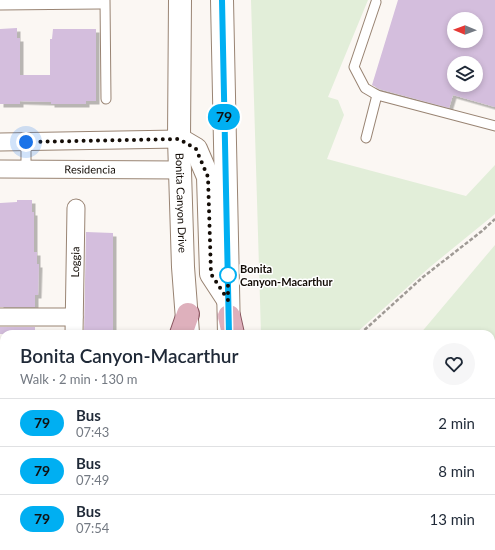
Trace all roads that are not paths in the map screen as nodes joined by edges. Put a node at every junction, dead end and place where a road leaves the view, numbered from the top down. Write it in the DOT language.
graph roads {
  1 [pos="100,0"];
  2 [pos="105,0"];
  3 [pos="180,0"];
  4 [pos="222,0"];
  5 [pos="0,1"];
  6 [pos="376,2"];
  7 [pos="377,95"];
  8 [pos="106,99"];
  9 [pos="495,126"];
  10 [pos="366,138"];
  11 [pos="179,139"];
  12 [pos="0,142"];
  13 [pos="26,142"];
  14 [pos="0,168"];
  15 [pos="26,168"];
  16 [pos="180,170"];
  17 [pos="76,208"];
  18 [pos="0,317"];
  19 [pos="74,317"];
  20 [pos="230,321"];
  21 [pos="186,327"];
  22 [pos="74,330"];
  1 -- 5 [label="street"];
  2 -- 8 [label="lane"];
  3 -- 11 [label="main road, Bonita Canyon Drive"];
  4 -- 20 [label="main road"];
  6 -- 7 [label="lane"];
  7 -- 9 [label="lane"];
  7 -- 10 [label="lane"];
  11 -- 13 [label="street"];
  11 -- 16 [label="main road, Bonita Canyon Drive"];
  11 -- 20 [label="main road"];
  12 -- 13 [label="street"];
  13 -- 15 [label="lane"];
  14 -- 15 [label="street, Residencia"];
  15 -- 16 [label="street, Residencia"];
  16 -- 21 [label="main road, Bonita Canyon Drive"];
  17 -- 19 [label="street, Loggia"];
  18 -- 19 [label="street"];
  19 -- 22 [label="street, Loggia"];
}
